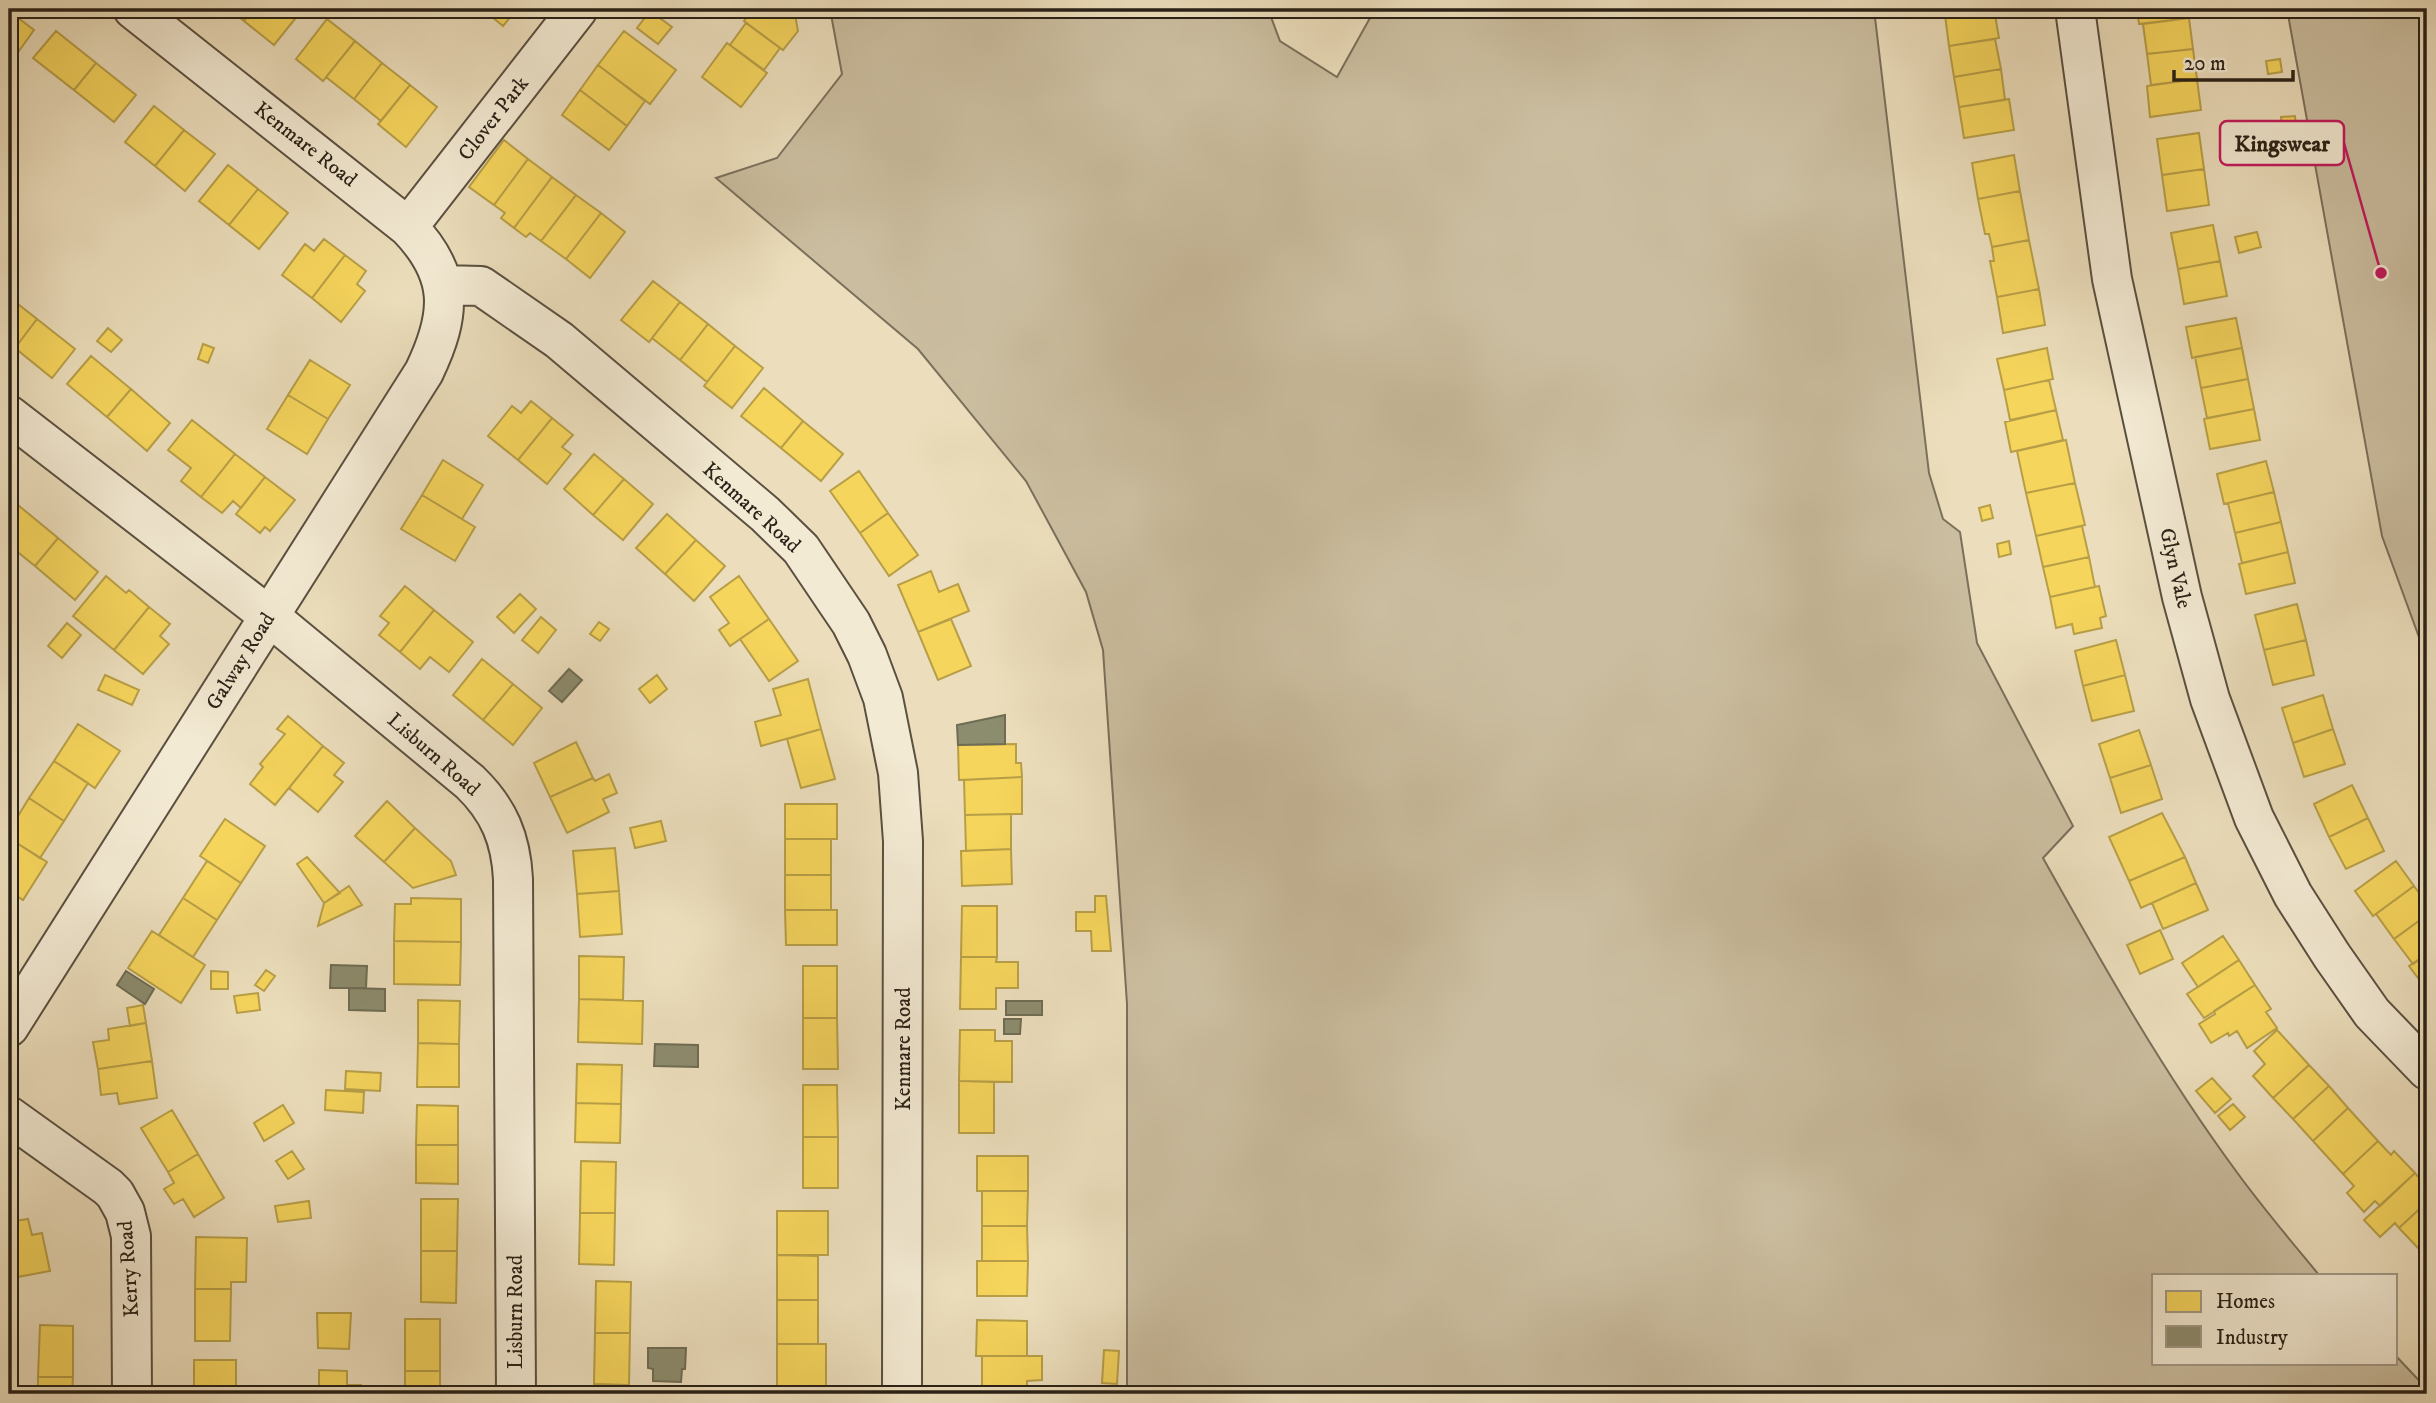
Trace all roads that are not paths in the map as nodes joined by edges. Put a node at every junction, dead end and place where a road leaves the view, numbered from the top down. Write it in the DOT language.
graph roads {
  1 [pos="134,9"];
  2 [pos="578,9"];
  3 [pos="2075,9"];
  4 [pos="408,227"];
  5 [pos="443,285"];
  6 [pos="9,415"];
  7 [pos="269,616"];
  8 [pos="9,1027"];
  9 [pos="2427,1070"];
  10 [pos="9,1116"];
  11 [pos="132,1394"];
  12 [pos="516,1394"];
  13 [pos="902,1394"];
  1 -- 4 [label="street, Kenmare Road"];
  2 -- 4 [label="street, Clover Park"];
  3 -- 9 [label="street, Glyn Vale"];
  4 -- 5 [label="street, Kenmare Road"];
  5 -- 7 [label="street, Galway Road"];
  5 -- 13 [label="street, Kenmare Road"];
  6 -- 7 [label="street, Lisburn Road"];
  7 -- 8 [label="street, Galway Road"];
  7 -- 12 [label="street, Lisburn Road"];
  10 -- 11 [label="street, Kerry Road"];
}
